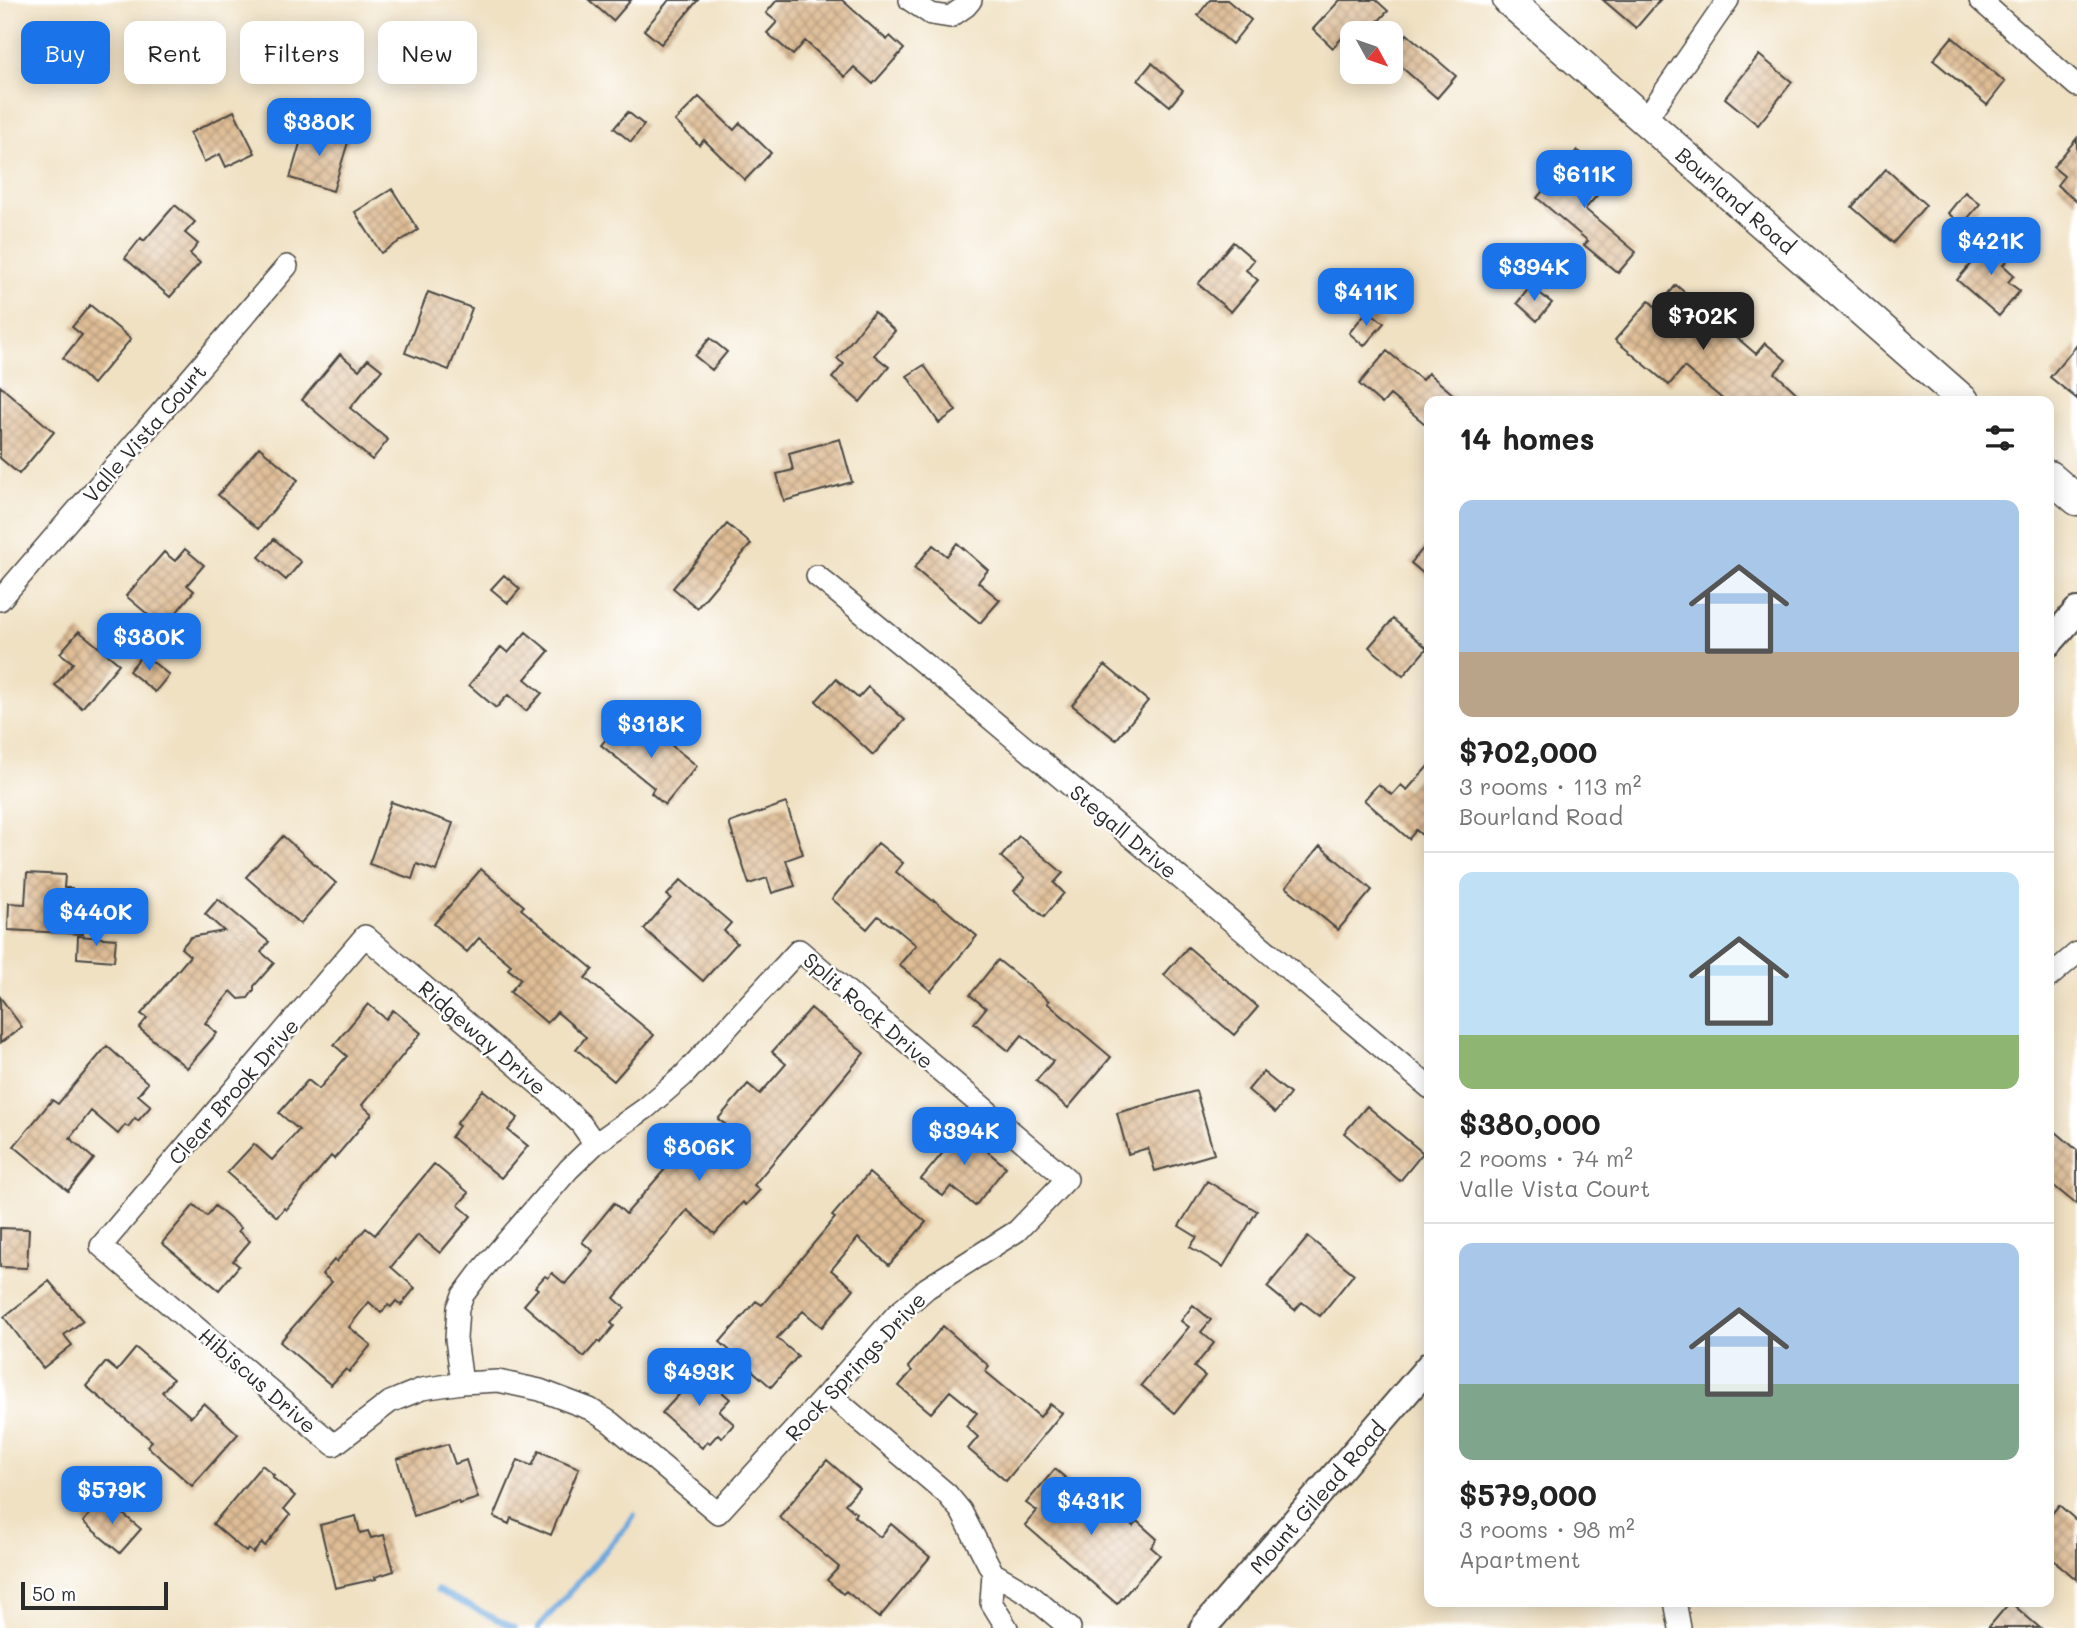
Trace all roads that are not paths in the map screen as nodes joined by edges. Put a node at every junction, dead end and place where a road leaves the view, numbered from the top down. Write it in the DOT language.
graph roads {
  1 [pos="910,0"];
  2 [pos="971,0"];
  3 [pos="1508,0"];
  4 [pos="1728,0"];
  5 [pos="1980,0"];
  6 [pos="2077,86"];
  7 [pos="1644,120"];
  8 [pos="287,266"];
  9 [pos="1958,396"];
  10 [pos="2054,480"];
  11 [pos="2077,500"];
  12 [pos="817,576"];
  13 [pos="0,600"];
  14 [pos="2077,611"];
  15 [pos="2054,637"];
  16 [pos="365,936"];
  17 [pos="2077,953"];
  18 [pos="2054,972"];
  19 [pos="1424,1083"];
  20 [pos="595,1144"];
  21 [pos="1067,1179"];
  22 [pos="101,1246"];
  23 [pos="1424,1372"];
  24 [pos="462,1383"];
  25 [pos="828,1393"];
  26 [pos="718,1513"];
  27 [pos="993,1573"];
  28 [pos="1676,1607"];
  29 [pos="1056,1624"];
  30 [pos="1007,1628"];
  31 [pos="1203,1628"];
  32 [pos="1680,1628"];
  1 -- 2 [label="street"];
  3 -- 7 [label="main road, Bourland Road"];
  4 -- 7 [label="street"];
  5 -- 6 [label="street"];
  7 -- 9 [label="main road, Bourland Road"];
  8 -- 13 [label="street, Valle Vista Court"];
  10 -- 11 [label="main road"];
  12 -- 19 [label="street, Stegall Drive"];
  14 -- 15 [label="street"];
  16 -- 20 [label="street, Ridgeway Drive"];
  16 -- 22 [label="street, Clear Brook Drive"];
  17 -- 18 [label="street"];
  20 -- 21 [label="street, Split Rock Drive"];
  20 -- 24 [label="street"];
  21 -- 25 [label="street, Rock Springs Drive"];
  22 -- 24 [label="street, Hibiscus Drive"];
  23 -- 31 [label="street, Mount Gilead Road"];
  24 -- 26 [label="street, Hibiscus Drive"];
  25 -- 26 [label="street, Rock Springs Drive"];
  25 -- 27 [label="street"];
  27 -- 29 [label="street"];
  27 -- 30 [label="street"];
  28 -- 32 [label="street"];
}
